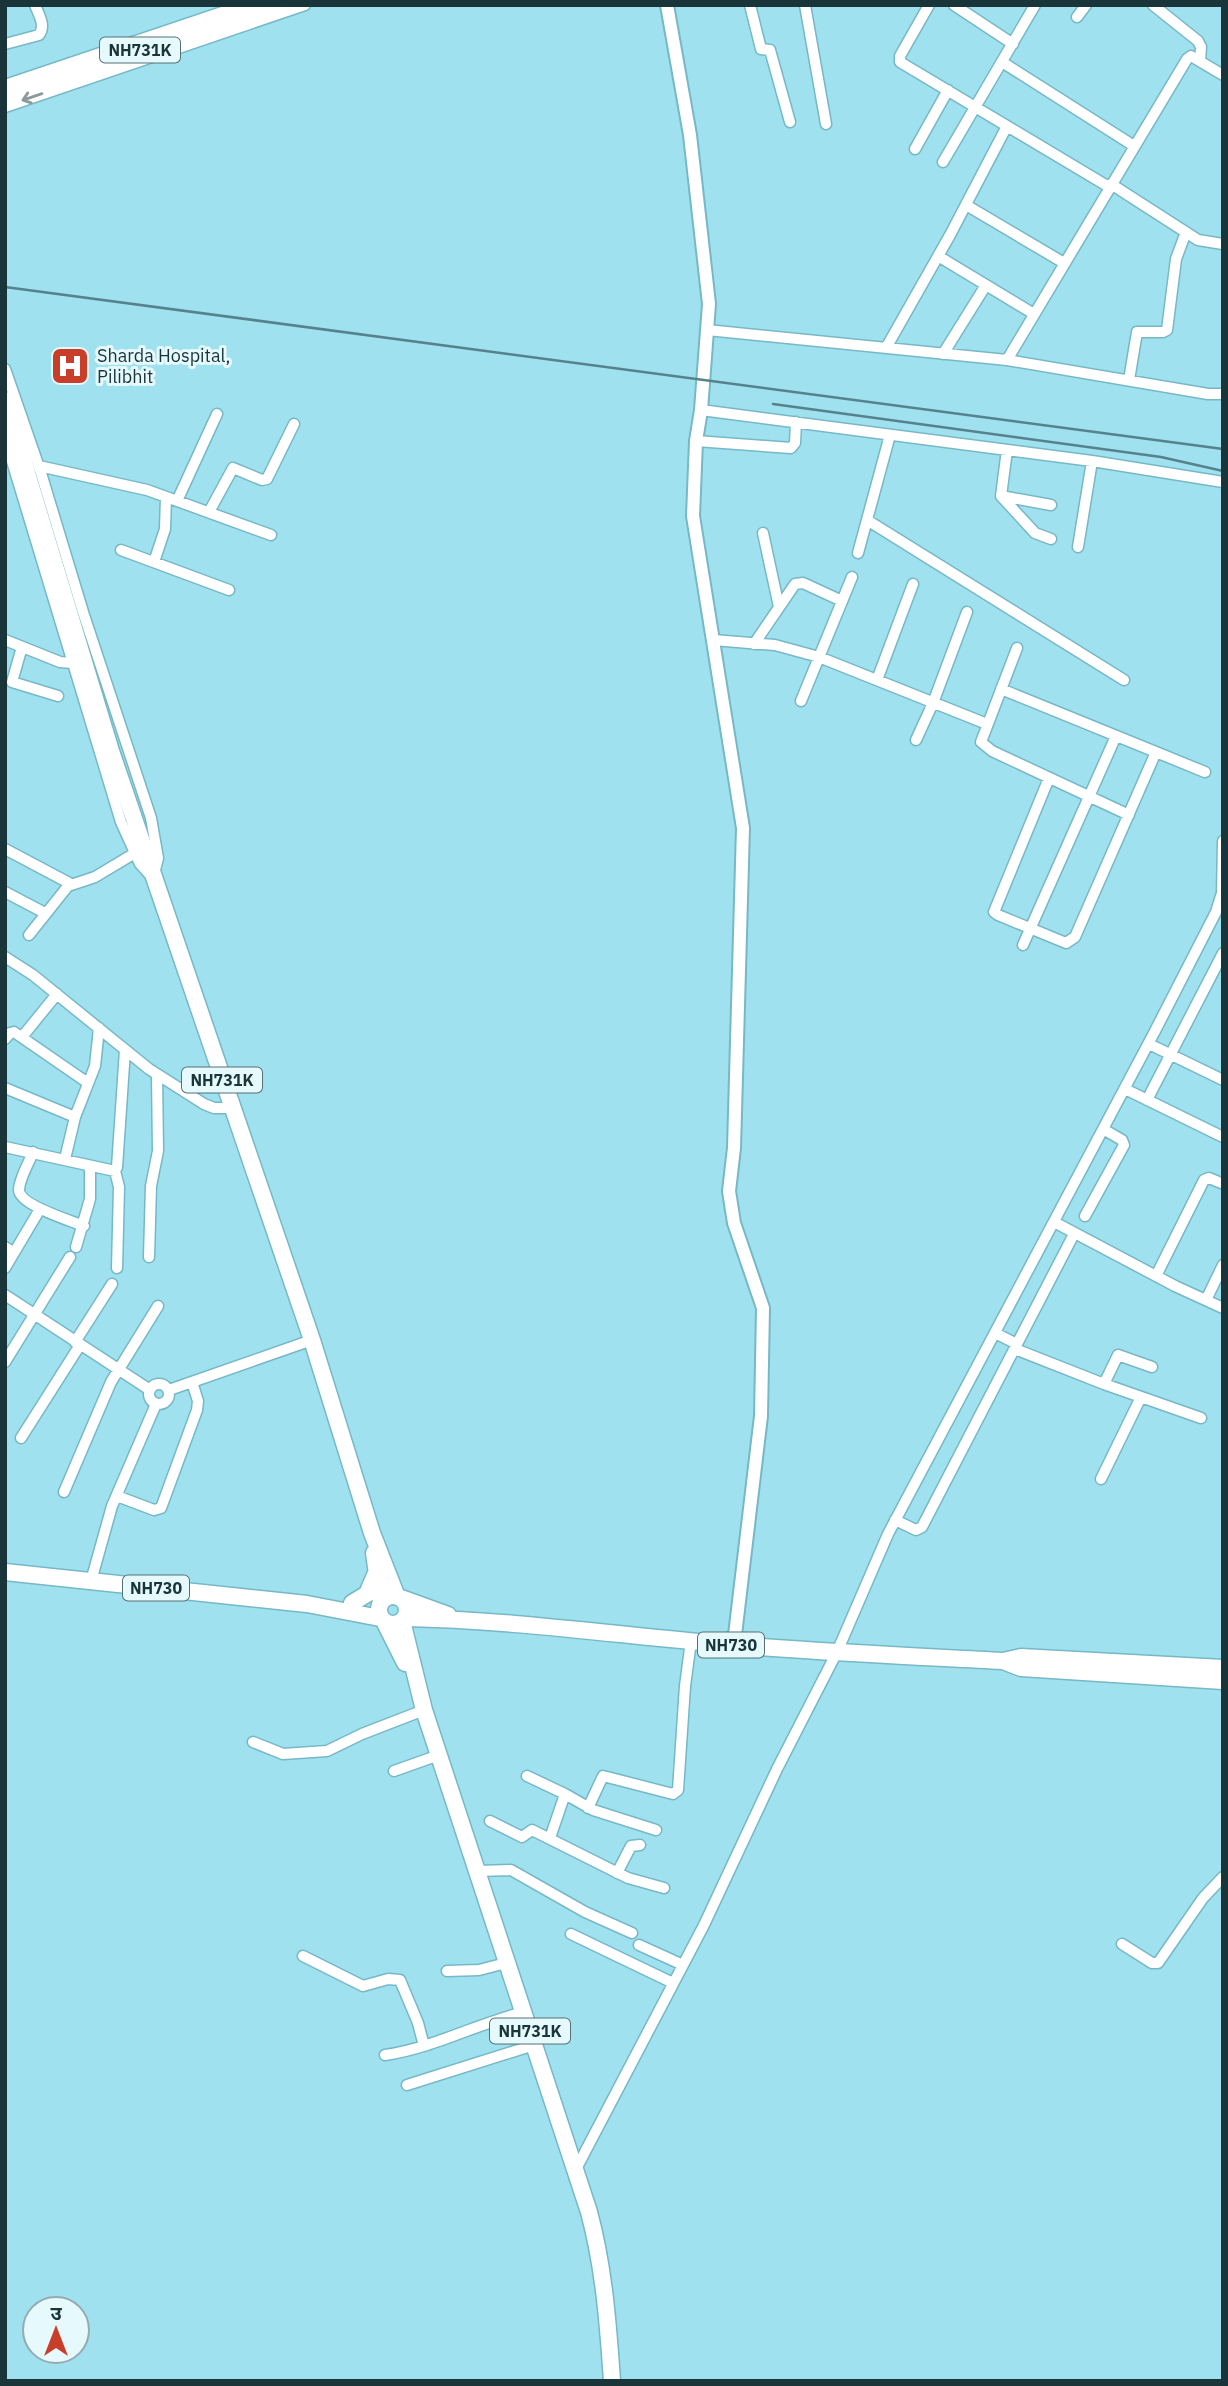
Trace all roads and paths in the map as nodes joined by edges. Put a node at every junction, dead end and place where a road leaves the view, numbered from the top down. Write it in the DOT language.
graph roads {
  1 [pos="35,5"];
  2 [pos="243,5"];
  3 [pos="275,5"];
  4 [pos="305,5"];
  5 [pos="667,5"];
  6 [pos="750,5"];
  7 [pos="806,5"];
  8 [pos="929,5"];
  9 [pos="954,5"];
  10 [pos="1035,5"];
  11 [pos="1086,5"];
  12 [pos="1153,5"];
  13 [pos="1077,17"];
  14 [pos="5,44"];
  15 [pos="1013,44"];
  16 [pos="1200,61"];
  17 [pos="1002,62"];
  18 [pos="1223,75"];
  19 [pos="5,85"];
  20 [pos="948,90"];
  21 [pos="5,97"];
  22 [pos="5,107"];
  23 [pos="975,107"];
  24 [pos="790,122"];
  25 [pos="826,124"];
  26 [pos="1007,126"];
  27 [pos="1134,146"];
  28 [pos="915,149"];
  29 [pos="943,162"];
  30 [pos="1110,185"];
  31 [pos="966,205"];
  32 [pos="1186,232"];
  33 [pos="1223,244"];
  34 [pos="938,256"];
  35 [pos="1064,263"];
  36 [pos="986,285"];
  37 [pos="1034,314"];
  38 [pos="707,330"];
  39 [pos="886,348"];
  40 [pos="943,354"];
  41 [pos="1007,360"];
  42 [pos="5,369"];
  43 [pos="1129,380"];
  44 [pos="1223,394"];
  45 [pos="5,400"];
  46 [pos="701,410"];
  47 [pos="217,414"];
  48 [pos="796,422"];
  49 [pos="294,424"];
  50 [pos="890,435"];
  51 [pos="5,438"];
  52 [pos="696,441"];
  53 [pos="1007,450"];
  54 [pos="1092,461"];
  55 [pos="39,466"];
  56 [pos="1223,482"];
  57 [pos="1001,496"];
  58 [pos="171,499"];
  59 [pos="1051,505"];
  60 [pos="209,512"];
  61 [pos="867,520"];
  62 [pos="764,533"];
  63 [pos="271,534"];
  64 [pos="1051,539"];
  65 [pos="1077,547"];
  66 [pos="121,550"];
  67 [pos="858,553"];
  68 [pos="154,562"];
  69 [pos="852,577"];
  70 [pos="913,584"];
  71 [pos="229,590"];
  72 [pos="842,601"];
  73 [pos="779,607"];
  74 [pos="967,612"];
  75 [pos="5,640"];
  76 [pos="713,640"];
  77 [pos="754,643"];
  78 [pos="22,647"];
  79 [pos="1017,648"];
  80 [pos="819,657"];
  81 [pos="72,663"];
  82 [pos="877,680"];
  83 [pos="1124,680"];
  84 [pos="9,684"];
  85 [pos="1001,688"];
  86 [pos="58,696"];
  87 [pos="801,701"];
  88 [pos="933,703"];
  89 [pos="987,724"];
  90 [pos="1116,736"];
  91 [pos="916,740"];
  92 [pos="1156,752"];
  93 [pos="1205,772"];
  94 [pos="1049,778"];
  95 [pos="1088,797"];
  96 [pos="1129,815"];
  97 [pos="1223,841"];
  98 [pos="5,849"];
  99 [pos="135,853"];
  100 [pos="153,877"];
  101 [pos="71,884"];
  102 [pos="5,892"];
  103 [pos="45,913"];
  104 [pos="1031,929"];
  105 [pos="29,934"];
  106 [pos="1023,945"];
  107 [pos="1223,953"];
  108 [pos="5,957"];
  109 [pos="57,994"];
  110 [pos="99,1028"];
  111 [pos="22,1037"];
  112 [pos="5,1039"];
  113 [pos="1149,1044"];
  114 [pos="125,1050"];
  115 [pos="1171,1055"];
  116 [pos="157,1074"];
  117 [pos="1223,1080"];
  118 [pos="88,1083"];
  119 [pos="5,1088"];
  120 [pos="1125,1089"];
  121 [pos="1147,1100"];
  122 [pos="232,1108"];
  123 [pos="75,1117"];
  124 [pos="1103,1129"];
  125 [pos="1223,1137"];
  126 [pos="5,1147"];
  127 [pos="33,1152"];
  128 [pos="65,1159"];
  129 [pos="90,1166"];
  130 [pos="115,1171"];
  131 [pos="1221,1183"];
  132 [pos="40,1209"];
  133 [pos="1085,1216"];
  134 [pos="1054,1222"];
  135 [pos="84,1226"];
  136 [pos="1074,1234"];
  137 [pos="76,1247"];
  138 [pos="10,1250"];
  139 [pos="70,1257"];
  140 [pos="149,1257"];
  141 [pos="1223,1265"];
  142 [pos="5,1268"];
  143 [pos="117,1268"];
  144 [pos="1156,1276"];
  145 [pos="112,1284"];
  146 [pos="5,1296"];
  147 [pos="1206,1300"];
  148 [pos="158,1307"];
  149 [pos="1223,1308"];
  150 [pos="35,1315"];
  151 [pos="995,1333"];
  152 [pos="312,1340"];
  153 [pos="77,1344"];
  154 [pos="1016,1346"];
  155 [pos="5,1362"];
  156 [pos="1152,1367"];
  157 [pos="119,1371"];
  158 [pos="192,1382"];
  159 [pos="1104,1384"];
  160 [pos="150,1390"];
  161 [pos="169,1390"];
  162 [pos="1141,1396"];
  163 [pos="156,1404"];
  164 [pos="1201,1418"];
  165 [pos="21,1438"];
  166 [pos="1101,1479"];
  167 [pos="64,1492"];
  168 [pos="117,1496"];
  169 [pos="895,1520"];
  170 [pos="372,1534"];
  171 [pos="5,1572"];
  172 [pos="376,1573"];
  173 [pos="91,1581"];
  174 [pos="352,1603"];
  175 [pos="307,1604"];
  176 [pos="387,1607"];
  177 [pos="739,1612"];
  178 [pos="460,1619"];
  179 [pos="404,1620"];
  180 [pos="691,1641"];
  181 [pos="723,1644"];
  182 [pos="752,1646"];
  183 [pos="837,1652"];
  184 [pos="1003,1661"];
  185 [pos="1223,1668"];
  186 [pos="1223,1681"];
  187 [pos="417,1687"];
  188 [pos="424,1710"];
  189 [pos="253,1742"];
  190 [pos="439,1755"];
  191 [pos="394,1771"];
  192 [pos="527,1776"];
  193 [pos="565,1794"];
  194 [pos="588,1808"];
  195 [pos="490,1821"];
  196 [pos="656,1830"];
  197 [pos="550,1838"];
  198 [pos="640,1845"];
  199 [pos="478,1871"];
  200 [pos="617,1872"];
  201 [pos="1223,1877"];
  202 [pos="664,1888"];
  203 [pos="632,1933"];
  204 [pos="571,1934"];
  205 [pos="1122,1944"];
  206 [pos="639,1945"];
  207 [pos="303,1956"];
  208 [pos="506,1963"];
  209 [pos="683,1965"];
  210 [pos="447,1971"];
  211 [pos="673,1983"];
  212 [pos="524,2012"];
  213 [pos="534,2045"];
  214 [pos="424,2046"];
  215 [pos="385,2055"];
  216 [pos="408,2085"];
  217 [pos="575,2171"];
  218 [pos="612,2381"];
  1 -- 14 [label="street"];
  2 -- 19 [label="street"];
  3 -- 21 [label="highway, NH731K"];
  4 -- 22 [label="street, one-way"];
  5 -- 38 [label="street"];
  6 -- 24 [label="street"];
  7 -- 25 [label="street"];
  8 -- 20 [label="street"];
  9 -- 15 [label="street"];
  10 -- 15 [label="street"];
  11 -- 13 [label="street"];
  12 -- 16 [label="street"];
  15 -- 17 [label="street"];
  16 -- 18 [label="street"];
  16 -- 27 [label="street"];
  17 -- 23 [label="street"];
  17 -- 27 [label="street"];
  20 -- 23 [label="street"];
  20 -- 28 [label="street"];
  23 -- 26 [label="street"];
  23 -- 29 [label="street"];
  26 -- 30 [label="street"];
  26 -- 31 [label="street"];
  27 -- 30 [label="street"];
  30 -- 32 [label="street"];
  30 -- 35 [label="street"];
  31 -- 34 [label="street"];
  31 -- 35 [label="street"];
  32 -- 33 [label="street"];
  32 -- 43 [label="street"];
  34 -- 36 [label="street"];
  34 -- 39 [label="street"];
  35 -- 37 [label="street"];
  36 -- 37 [label="street"];
  36 -- 40 [label="street"];
  37 -- 41 [label="street"];
  38 -- 39 [label="street"];
  38 -- 46 [label="street"];
  39 -- 40 [label="street"];
  40 -- 41 [label="street"];
  41 -- 43 [label="street"];
  42 -- 55 [label="street"];
  43 -- 44 [label="street"];
  45 -- 100 [label="highway, NH731K"];
  46 -- 48 [label="street"];
  46 -- 52 [label="street"];
  47 -- 58 [label="street"];
  48 -- 50 [label="street"];
  48 -- 52 [label="street"];
  49 -- 60 [label="street"];
  50 -- 53 [label="street"];
  50 -- 61 [label="street"];
  51 -- 81 [label="street"];
  52 -- 76 [label="street"];
  53 -- 54 [label="street"];
  53 -- 57 [label="street"];
  54 -- 56 [label="street"];
  54 -- 65 [label="street"];
  55 -- 58 [label="street"];
  55 -- 100 [label="street"];
  57 -- 59 [label="street"];
  57 -- 64 [label="street"];
  58 -- 60 [label="street"];
  58 -- 68 [label="street"];
  60 -- 63 [label="street"];
  61 -- 67 [label="street"];
  61 -- 83 [label="street"];
  62 -- 73 [label="street"];
  66 -- 68 [label="street"];
  68 -- 71 [label="street"];
  69 -- 72 [label="street"];
  70 -- 82 [label="street"];
  72 -- 73 [label="street"];
  72 -- 80 [label="street"];
  73 -- 77 [label="street"];
  74 -- 88 [label="street"];
  75 -- 78 [label="street"];
  76 -- 77 [label="street"];
  76 -- 177 [label="street"];
  77 -- 80 [label="street"];
  78 -- 81 [label="street"];
  78 -- 84 [label="street"];
  79 -- 85 [label="street"];
  80 -- 82 [label="street"];
  80 -- 87 [label="street"];
  81 -- 99 [label="street"];
  82 -- 88 [label="street"];
  84 -- 86 [label="street"];
  85 -- 89 [label="street"];
  85 -- 90 [label="street"];
  88 -- 89 [label="street"];
  88 -- 91 [label="street"];
  89 -- 94 [label="street"];
  90 -- 92 [label="street"];
  90 -- 95 [label="street"];
  92 -- 93 [label="street"];
  92 -- 96 [label="street"];
  94 -- 95 [label="street"];
  94 -- 104 [label="street"];
  95 -- 96 [label="street"];
  95 -- 104 [label="street"];
  96 -- 104 [label="street"];
  97 -- 113 [label="street"];
  98 -- 101 [label="street"];
  99 -- 100 [label="street"];
  99 -- 101 [label="street"];
  100 -- 122 [label="highway, NH731K"];
  101 -- 103 [label="street"];
  102 -- 103 [label="street"];
  103 -- 105 [label="street"];
  104 -- 106 [label="street"];
  107 -- 115 [label="street"];
  108 -- 109 [label="street"];
  109 -- 110 [label="street"];
  109 -- 111 [label="street"];
  110 -- 114 [label="street"];
  110 -- 118 [label="street"];
  111 -- 112 [label="street"];
  111 -- 118 [label="street"];
  113 -- 115 [label="street"];
  113 -- 120 [label="street"];
  114 -- 116 [label="street"];
  114 -- 130 [label="street"];
  115 -- 117 [label="street"];
  115 -- 121 [label="street"];
  116 -- 122 [label="street"];
  116 -- 140 [label="street"];
  118 -- 123 [label="street"];
  119 -- 123 [label="street"];
  120 -- 121 [label="street"];
  120 -- 124 [label="street"];
  121 -- 125 [label="street"];
  122 -- 152 [label="highway, NH731K"];
  123 -- 128 [label="street"];
  124 -- 133 [label="street"];
  124 -- 134 [label="street"];
  126 -- 127 [label="street"];
  127 -- 128 [label="street"];
  127 -- 132 [label="street"];
  128 -- 129 [label="street"];
  129 -- 130 [label="street"];
  129 -- 135 [label="street"];
  130 -- 143 [label="street"];
  131 -- 144 [label="street"];
  132 -- 135 [label="street"];
  132 -- 138 [label="street"];
  134 -- 136 [label="street"];
  134 -- 151 [label="street"];
  135 -- 137 [label="street"];
  136 -- 144 [label="street"];
  136 -- 154 [label="street"];
  138 -- 142 [label="street"];
  139 -- 150 [label="street"];
  141 -- 147 [label="street"];
  144 -- 147 [label="street"];
  145 -- 153 [label="street"];
  146 -- 150 [label="street"];
  147 -- 149 [label="street"];
  148 -- 157 [label="street"];
  150 -- 153 [label="street"];
  150 -- 155 [label="street"];
  151 -- 154 [label="street"];
  151 -- 169 [label="street"];
  152 -- 158 [label="street"];
  152 -- 170 [label="highway, NH731K"];
  153 -- 157 [label="street"];
  153 -- 165 [label="street"];
  154 -- 159 [label="street"];
  154 -- 169 [label="street"];
  156 -- 159 [label="street"];
  157 -- 160 [label="street"];
  157 -- 167 [label="street"];
  158 -- 161 [label="street"];
  158 -- 168 [label="street"];
  159 -- 162 [label="street"];
  160 -- 161 [label="street"];
  160 -- 163 [label="street"];
  161 -- 163 [label="street"];
  162 -- 164 [label="street"];
  162 -- 166 [label="street"];
  163 -- 168 [label="street"];
  168 -- 173 [label="street"];
  169 -- 183 [label="street"];
  170 -- 172 [label="highway, NH731K"];
  170 -- 176 [label="highway, NH731K"];
  171 -- 173 [label="highway, NH730"];
  172 -- 174 [label="highway"];
  172 -- 176 [label="highway, NH731K"];
  173 -- 175 [label="highway, NH730"];
  174 -- 175 [label="highway, NH730"];
  174 -- 176 [label="highway, NH730"];
  175 -- 176 [label="highway, NH730"];
  176 -- 178 [label="highway, NH730"];
  176 -- 179 [label="highway, NH730"];
  176 -- 179 [label="highway"];
  176 -- 187 [label="highway, NH731K"];
  177 -- 181 [label="street"];
  177 -- 182 [label="street"];
  178 -- 179 [label="highway, NH730"];
  178 -- 180 [label="highway, NH730"];
  179 -- 187 [label="highway, NH731K"];
  180 -- 181 [label="highway, NH730"];
  180 -- 194 [label="street"];
  181 -- 182 [label="highway, NH730"];
  182 -- 183 [label="highway, NH730"];
  183 -- 184 [label="highway, NH730"];
  183 -- 209 [label="street"];
  184 -- 185 [label="highway, NH730"];
  184 -- 186 [label="highway, NH730"];
  187 -- 188 [label="highway, NH731K"];
  188 -- 189 [label="street"];
  188 -- 190 [label="highway, NH731K"];
  190 -- 191 [label="street"];
  190 -- 199 [label="highway, NH731K"];
  192 -- 193 [label="street"];
  193 -- 194 [label="street"];
  193 -- 197 [label="street"];
  194 -- 196 [label="street"];
  195 -- 197 [label="street"];
  197 -- 200 [label="street"];
  198 -- 200 [label="street"];
  199 -- 203 [label="street"];
  199 -- 208 [label="highway, NH731K"];
  200 -- 202 [label="street"];
  201 -- 205 [label="street"];
  204 -- 211 [label="street"];
  206 -- 209 [label="street"];
  207 -- 214 [label="street"];
  208 -- 210 [label="street"];
  208 -- 212 [label="highway, NH731K"];
  209 -- 211 [label="street"];
  211 -- 217 [label="street"];
  212 -- 213 [label="highway, NH731K"];
  212 -- 214 [label="street"];
  213 -- 216 [label="street"];
  213 -- 217 [label="highway, NH731K"];
  214 -- 215 [label="street"];
  217 -- 218 [label="highway, NH731K"];
}
